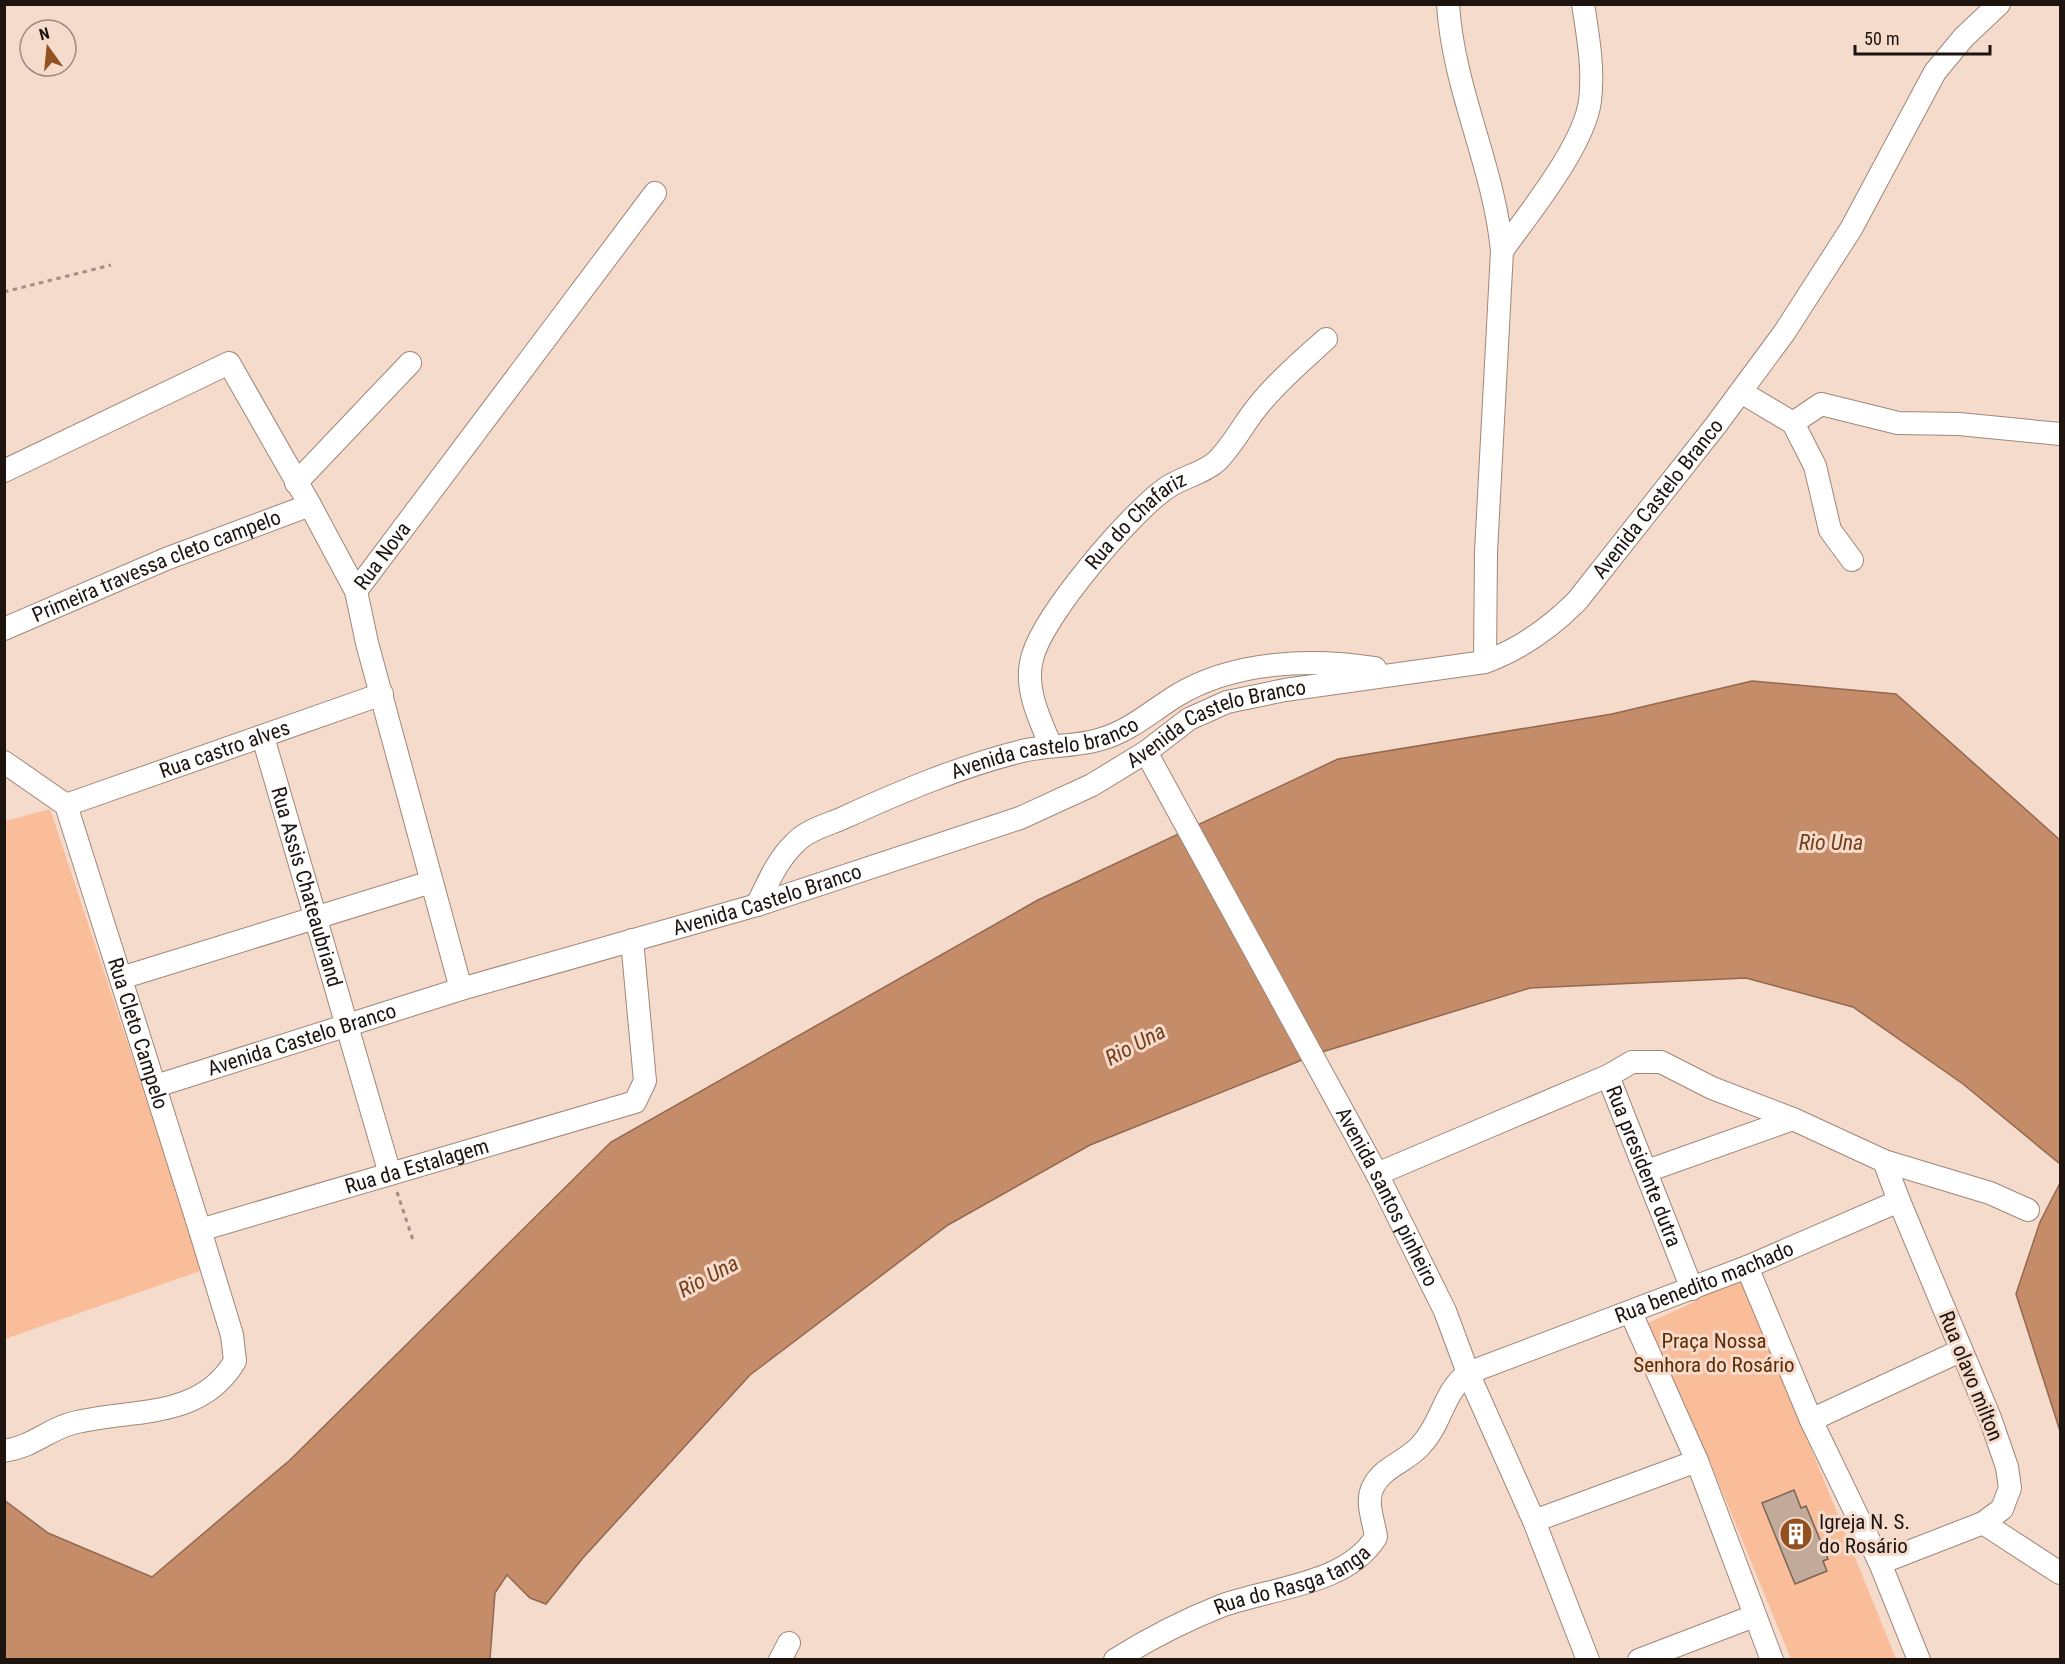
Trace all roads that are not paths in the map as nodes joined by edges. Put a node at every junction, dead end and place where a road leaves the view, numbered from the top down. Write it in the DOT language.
graph roads {
  1 [pos="1448,4"];
  2 [pos="1583,4"];
  3 [pos="1999,4"];
  4 [pos="655,193"];
  5 [pos="1502,251"];
  6 [pos="1326,339"];
  7 [pos="410,363"];
  8 [pos="1741,392"];
  9 [pos="1793,423"];
  10 [pos="2061,434"];
  11 [pos="4,471"];
  12 [pos="296,483"];
  13 [pos="310,505"];
  14 [pos="1852,560"];
  15 [pos="356,591"];
  16 [pos="4,629"];
  17 [pos="1485,662"];
  18 [pos="1403,674"];
  19 [pos="382,694"];
  20 [pos="263,737"];
  21 [pos="1051,746"];
  22 [pos="1146,752"];
  23 [pos="4,762"];
  24 [pos="66,805"];
  25 [pos="431,882"];
  26 [pos="757,905"];
  27 [pos="315,917"];
  28 [pos="632,940"];
  29 [pos="120,978"];
  30 [pos="461,989"];
  31 [pos="347,1026"];
  32 [pos="1608,1076"];
  33 [pos="156,1086"];
  34 [pos="1793,1119"];
  35 [pos="1884,1161"];
  36 [pos="1647,1171"];
  37 [pos="390,1174"];
  38 [pos="1377,1174"];
  39 [pos="1899,1201"];
  40 [pos="2028,1210"];
  41 [pos="200,1230"];
  42 [pos="1747,1267"];
  43 [pos="1692,1289"];
  44 [pos="1631,1312"];
  45 [pos="1960,1351"];
  46 [pos="1468,1373"];
  47 [pos="1811,1420"];
  48 [pos="4,1451"];
  49 [pos="1697,1461"];
  50 [pos="1534,1521"];
  51 [pos="1983,1523"];
  52 [pos="1880,1563"];
  53 [pos="2061,1573"];
  54 [pos="1754,1616"];
  55 [pos="1115,1659"];
  56 [pos="1588,1659"];
  57 [pos="1639,1659"];
  58 [pos="1772,1659"];
  59 [pos="1919,1659"];
  1 -- 5 [label="street"];
  2 -- 5 [label="street"];
  3 -- 8 [label="street, Avenida Castelo Branco"];
  4 -- 15 [label="street, Rua Nova"];
  5 -- 17 [label="street"];
  6 -- 21 [label="street, Rua do Chafariz"];
  7 -- 12 [label="street"];
  8 -- 9 [label="street"];
  8 -- 17 [label="street, Avenida Castelo Branco"];
  9 -- 10 [label="street"];
  9 -- 14 [label="street"];
  11 -- 12 [label="street"];
  12 -- 13 [label="street"];
  13 -- 15 [label="street"];
  13 -- 16 [label="street, Primeira travessa cleto campelo"];
  15 -- 19 [label="street, Rua Nova"];
  17 -- 18 [label="street, Avenida Castelo Branco"];
  18 -- 21 [label="street, Avenida castelo branco"];
  18 -- 22 [label="street, Avenida Castelo Branco"];
  19 -- 20 [label="street, Rua castro alves"];
  19 -- 25 [label="street, Rua Nova"];
  20 -- 24 [label="street, Rua castro alves"];
  20 -- 27 [label="street, Rua Assis Chateaubriand"];
  21 -- 26 [label="street, Avenida castelo branco"];
  22 -- 26 [label="street, Avenida Castelo Branco"];
  22 -- 38 [label="street, Avenida santos pinheiro"];
  23 -- 24 [label="street"];
  24 -- 29 [label="street, Rua Cleto Campelo"];
  25 -- 27 [label="street"];
  25 -- 30 [label="street, Rua Nova"];
  26 -- 28 [label="street, Avenida Castelo Branco"];
  27 -- 29 [label="street"];
  27 -- 31 [label="street, Rua Assis Chateaubriand"];
  28 -- 30 [label="street, Avenida Castelo Branco"];
  28 -- 37 [label="street, Rua da Estalagem"];
  29 -- 33 [label="street, Rua Cleto Campelo"];
  30 -- 31 [label="street, Avenida Castelo Branco"];
  31 -- 33 [label="street, Avenida Castelo Branco"];
  31 -- 37 [label="street, Rua Assis Chateaubriand"];
  32 -- 34 [label="street"];
  32 -- 36 [label="street, Rua presidente dutra"];
  32 -- 38 [label="street, Rua presidente dutra"];
  33 -- 41 [label="street, Rua Cleto Campelo"];
  34 -- 35 [label="street"];
  34 -- 36 [label="street"];
  35 -- 39 [label="street"];
  35 -- 40 [label="street"];
  36 -- 43 [label="street, Rua presidente dutra"];
  37 -- 41 [label="street, Rua da Estalagem"];
  38 -- 46 [label="street, Avenida santos pinheiro"];
  39 -- 42 [label="street, Rua benedito machado"];
  39 -- 45 [label="street, Rua olavo milton"];
  41 -- 48 [label="street, Rua Cleto Campelo"];
  42 -- 43 [label="street, Rua benedito machado"];
  42 -- 47 [label="street"];
  43 -- 44 [label="street, Rua benedito machado"];
  44 -- 46 [label="street, Rua benedito machado"];
  44 -- 49 [label="street"];
  45 -- 47 [label="street"];
  45 -- 51 [label="street, Rua olavo milton"];
  46 -- 50 [label="street, Avenida santos pinheiro"];
  46 -- 55 [label="street, Rua do Rasga tanga"];
  47 -- 52 [label="street"];
  49 -- 50 [label="street"];
  49 -- 54 [label="street"];
  50 -- 56 [label="street, Avenida santos pinheiro"];
  51 -- 52 [label="street, Rua olavo milton"];
  51 -- 53 [label="street"];
  52 -- 59 [label="street"];
  54 -- 57 [label="street"];
  54 -- 58 [label="street"];
}
